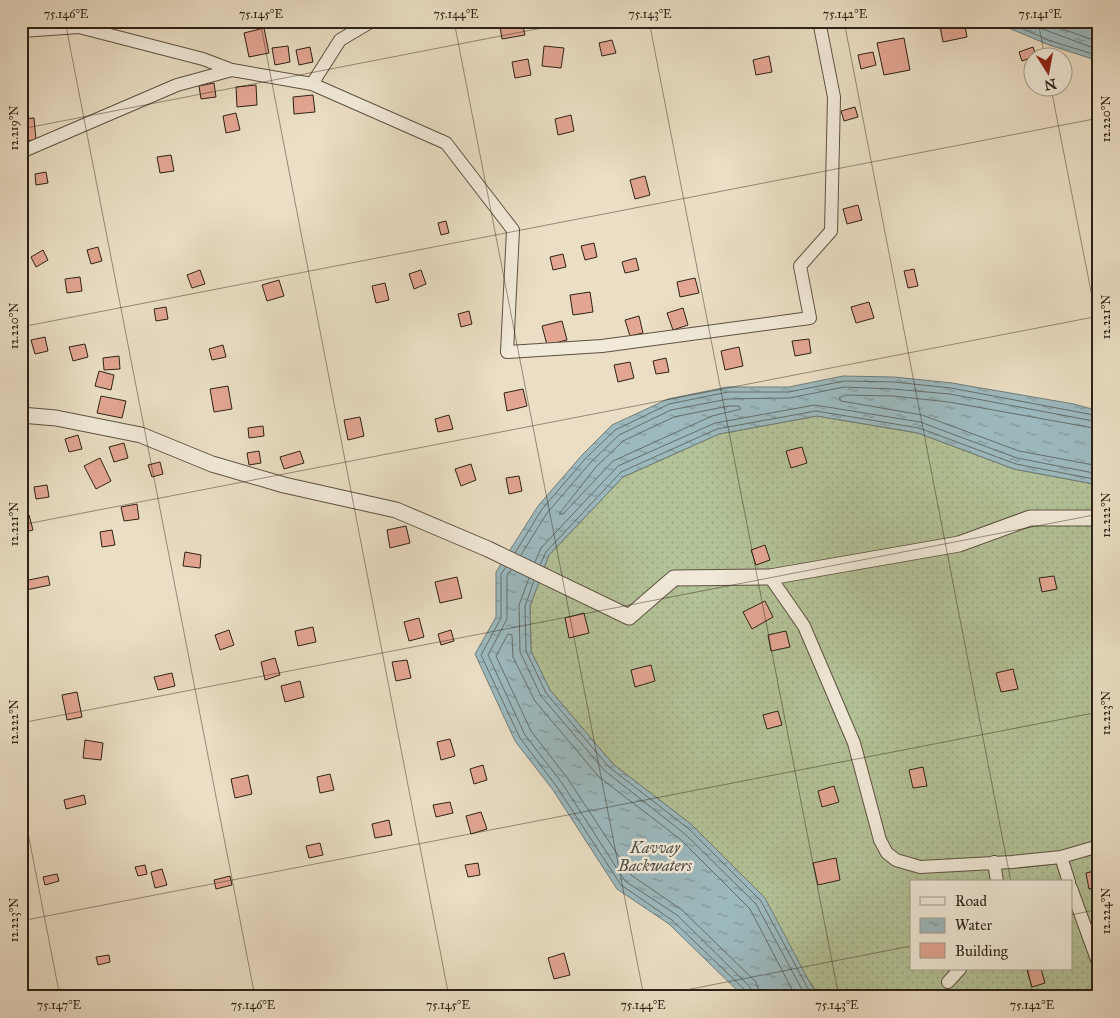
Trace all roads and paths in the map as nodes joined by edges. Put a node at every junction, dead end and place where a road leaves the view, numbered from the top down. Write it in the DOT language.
graph roads {
  1 [pos="372,21"];
  2 [pos="819,21"];
  3 [pos="21,31"];
  4 [pos="232,70"];
  5 [pos="312,84"];
  6 [pos="21,152"];
  7 [pos="21,415"];
  8 [pos="1099,518"];
  9 [pos="770,577"];
  10 [pos="1099,846"];
  11 [pos="1061,857"];
  12 [pos="994,862"];
  13 [pos="997,880"];
  14 [pos="1068,880"];
  15 [pos="1072,891"];
  16 [pos="1099,965"];
  17 [pos="959,970"];
  18 [pos="948,982"];
  1 -- 5 [label="street"];
  2 -- 5 [label="street"];
  3 -- 4 [label="street"];
  4 -- 5 [label="street"];
  4 -- 6 [label="street"];
  7 -- 9 [label="street"];
  8 -- 9 [label="street"];
  9 -- 12 [label="street"];
  10 -- 11 [label="street"];
  11 -- 12 [label="street"];
  11 -- 14 [label="street"];
  12 -- 13 [label="street"];
  15 -- 16 [label="street"];
  17 -- 18 [label="street"];
}
